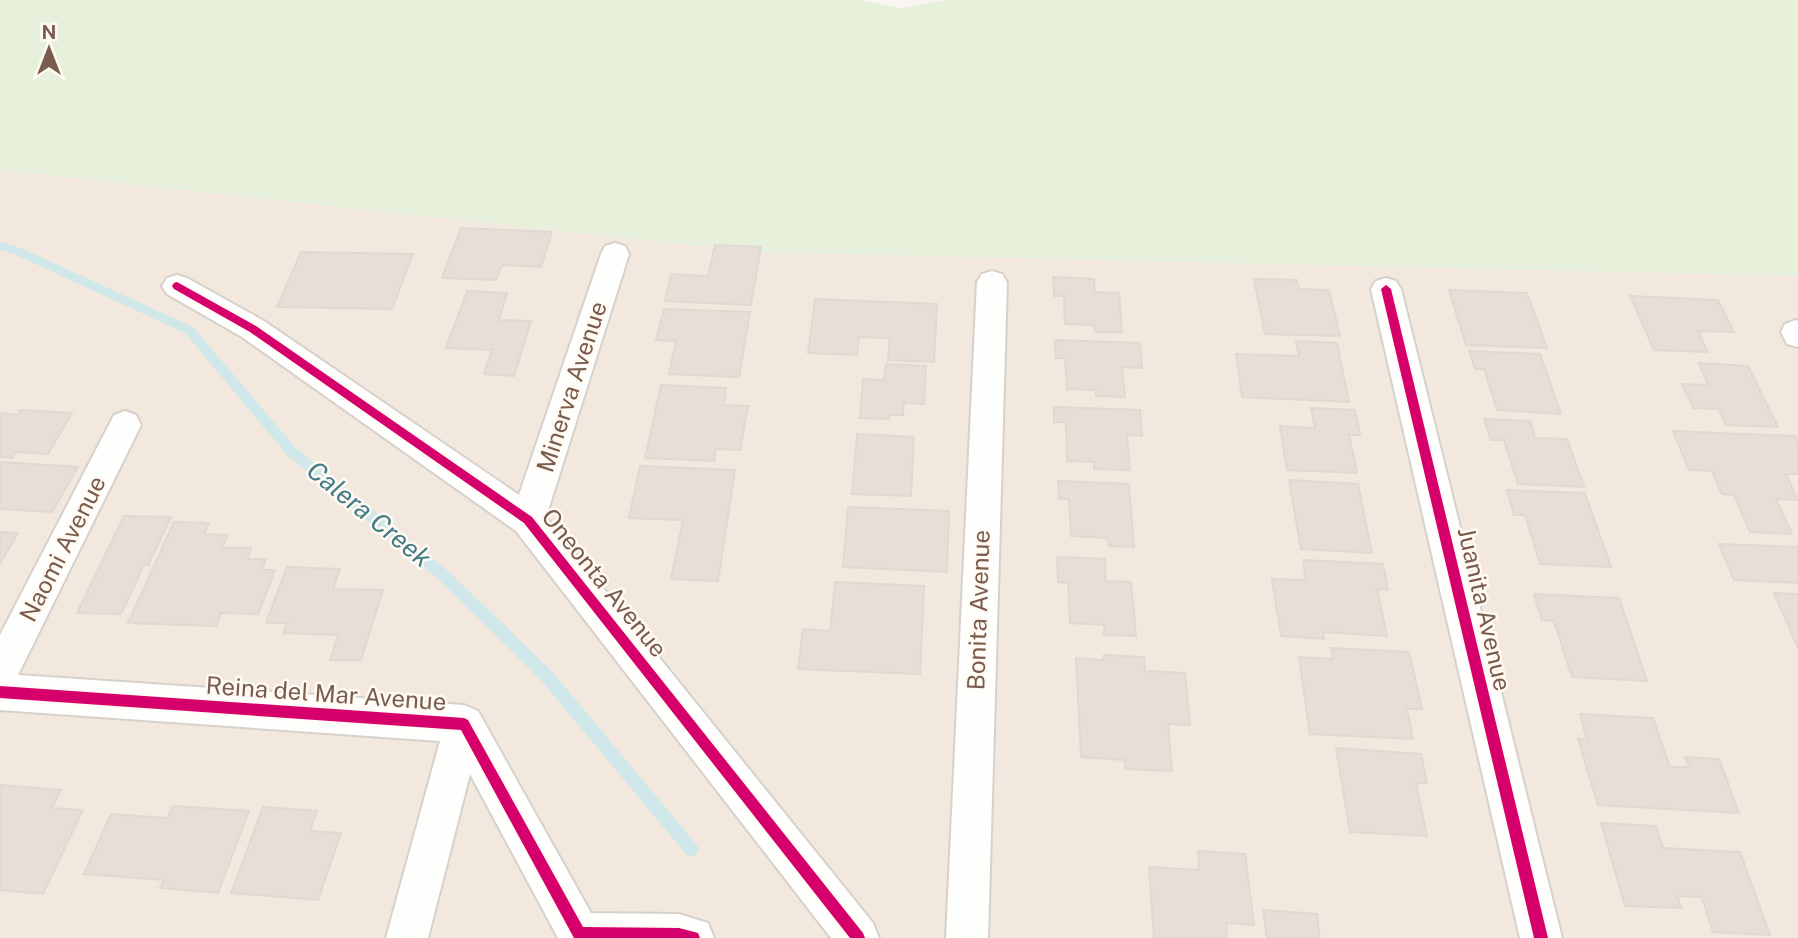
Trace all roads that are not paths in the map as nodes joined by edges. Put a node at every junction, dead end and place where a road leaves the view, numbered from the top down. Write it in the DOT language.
graph roads {
  1 [pos="615,254"];
  2 [pos="992,282"];
  3 [pos="177,286"];
  4 [pos="1385,289"];
  5 [pos="125,425"];
  6 [pos="528,520"];
  7 [pos="0,673"];
  8 [pos="0,692"];
  9 [pos="464,724"];
  10 [pos="580,936"];
  11 [pos="407,938"];
  12 [pos="693,938"];
  13 [pos="858,938"];
  14 [pos="967,938"];
  15 [pos="1541,938"];
  1 -- 6 [label="street, Minerva Avenue"];
  2 -- 14 [label="street, Bonita Avenue"];
  3 -- 6 [label="street, Oneonta Avenue"];
  4 -- 15 [label="street, Juanita Avenue"];
  5 -- 7 [label="street, Naomi Avenue"];
  6 -- 13 [label="street, Oneonta Avenue"];
  8 -- 9 [label="street, Reina del Mar Avenue"];
  9 -- 10 [label="street, Reina del Mar Avenue"];
  9 -- 11 [label="street"];
  10 -- 12 [label="street, Reina del Mar Avenue"];
}
